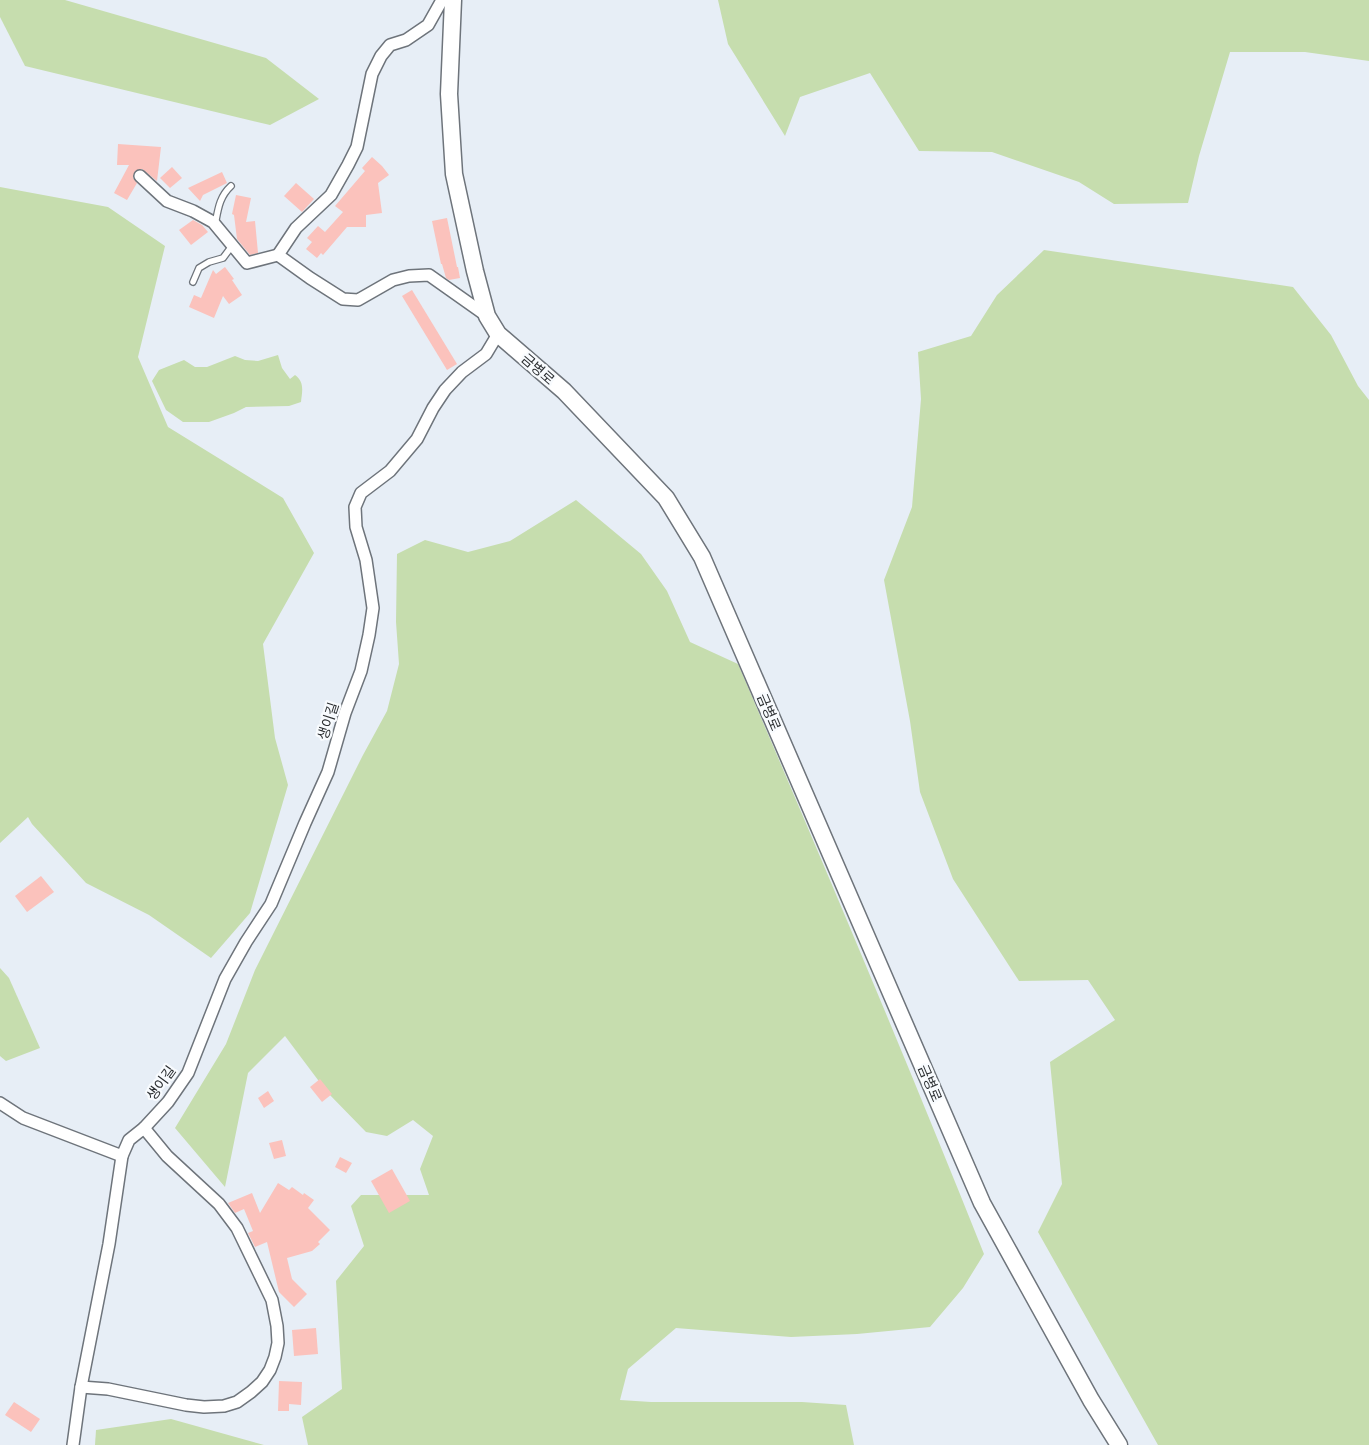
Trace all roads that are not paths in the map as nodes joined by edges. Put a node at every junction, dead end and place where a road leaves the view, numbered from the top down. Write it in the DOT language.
graph roads {
  1 [pos="442,0"];
  2 [pos="453,0"];
  3 [pos="140,176"];
  4 [pos="231,186"];
  5 [pos="215,225"];
  6 [pos="232,246"];
  7 [pos="278,254"];
  8 [pos="193,282"];
  9 [pos="487,316"];
  10 [pos="498,334"];
  11 [pos="0,1103"];
  12 [pos="144,1128"];
  13 [pos="122,1156"];
  14 [pos="81,1387"];
  15 [pos="73,1445"];
  16 [pos="1120,1445"];
  1 -- 7 [label="street"];
  2 -- 9 [label="street, 금병로"];
  3 -- 5 [label="street"];
  4 -- 5 [label="lane"];
  5 -- 6 [label="street"];
  6 -- 7 [label="street"];
  6 -- 8 [label="lane"];
  7 -- 9 [label="street"];
  9 -- 10 [label="street, 금병로"];
  10 -- 12 [label="street, 생이길"];
  10 -- 16 [label="street, 금병로"];
  11 -- 13 [label="street"];
  12 -- 13 [label="street, 생이길"];
  12 -- 14 [label="street"];
  13 -- 14 [label="street, 생이길"];
  14 -- 15 [label="street, 생이길"];
}
